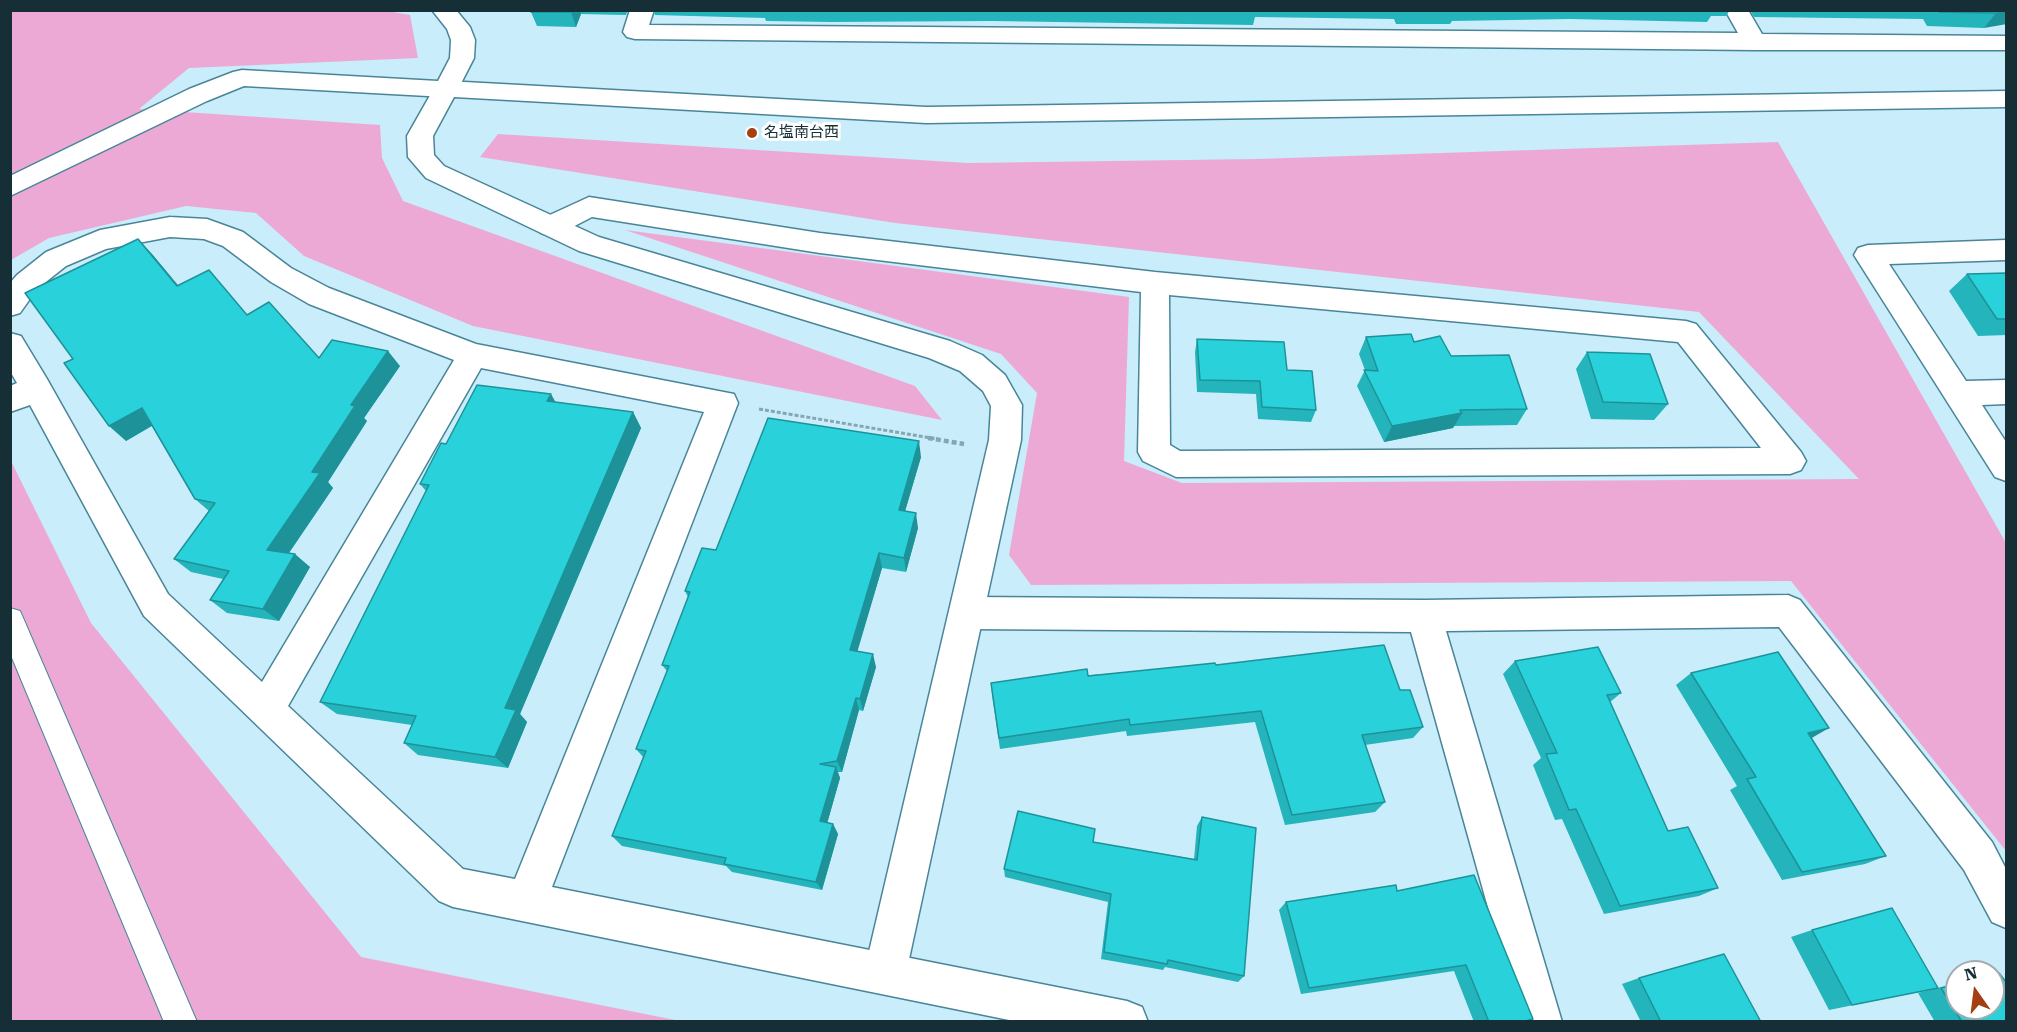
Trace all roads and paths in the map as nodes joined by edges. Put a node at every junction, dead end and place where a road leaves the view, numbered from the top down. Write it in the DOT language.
graph roads {
  1 [pos="443,10"];
  2 [pos="642,10"];
  3 [pos="1166,10"];
  4 [pos="1736,10"];
  5 [pos="1170,39"];
  6 [pos="1756,43"];
  7 [pos="2007,43"];
  8 [pos="446,89"];
  9 [pos="2007,99"];
  10 [pos="10,187"];
  11 [pos="551,226"];
  12 [pos="2007,250"];
  13 [pos="1155,283"];
  14 [pos="10,305"];
  15 [pos="10,344"];
  16 [pos="473,355"];
  17 [pos="2007,392"];
  18 [pos="1958,393"];
  19 [pos="23,394"];
  20 [pos="723,403"];
  21 [pos="1003,450"];
  22 [pos="2007,468"];
  23 [pos="967,613"];
  24 [pos="1424,615"];
  25 [pos="10,620"];
  26 [pos="266,709"];
  27 [pos="526,902"];
  28 [pos="2007,908"];
  29 [pos="885,972"];
  30 [pos="181,1022"];
  31 [pos="1127,1022"];
  32 [pos="1541,1022"];
  1 -- 8 [label="street"];
  2 -- 5 [label="street"];
  3 -- 5 [label="street"];
  4 -- 6 [label="street"];
  5 -- 6 [label="street"];
  6 -- 7 [label="street"];
  8 -- 9 [label="street"];
  8 -- 10 [label="street"];
  8 -- 11 [label="street"];
  11 -- 13 [label="street"];
  11 -- 21 [label="street"];
  12 -- 18 [label="street"];
  13 -- 13 [label="street"];
  14 -- 16 [label="street"];
  15 -- 19 [label="street"];
  16 -- 20 [label="street"];
  16 -- 26 [label="street"];
  17 -- 18 [label="street"];
  18 -- 22 [label="street"];
  19 -- 26 [label="street"];
  20 -- 21 [label="path"];
  20 -- 27 [label="street"];
  21 -- 23 [label="street"];
  23 -- 24 [label="street"];
  23 -- 29 [label="street"];
  24 -- 28 [label="street"];
  24 -- 32 [label="street"];
  25 -- 30 [label="lane"];
  26 -- 27 [label="street"];
  27 -- 29 [label="street"];
  29 -- 31 [label="street"];
}
